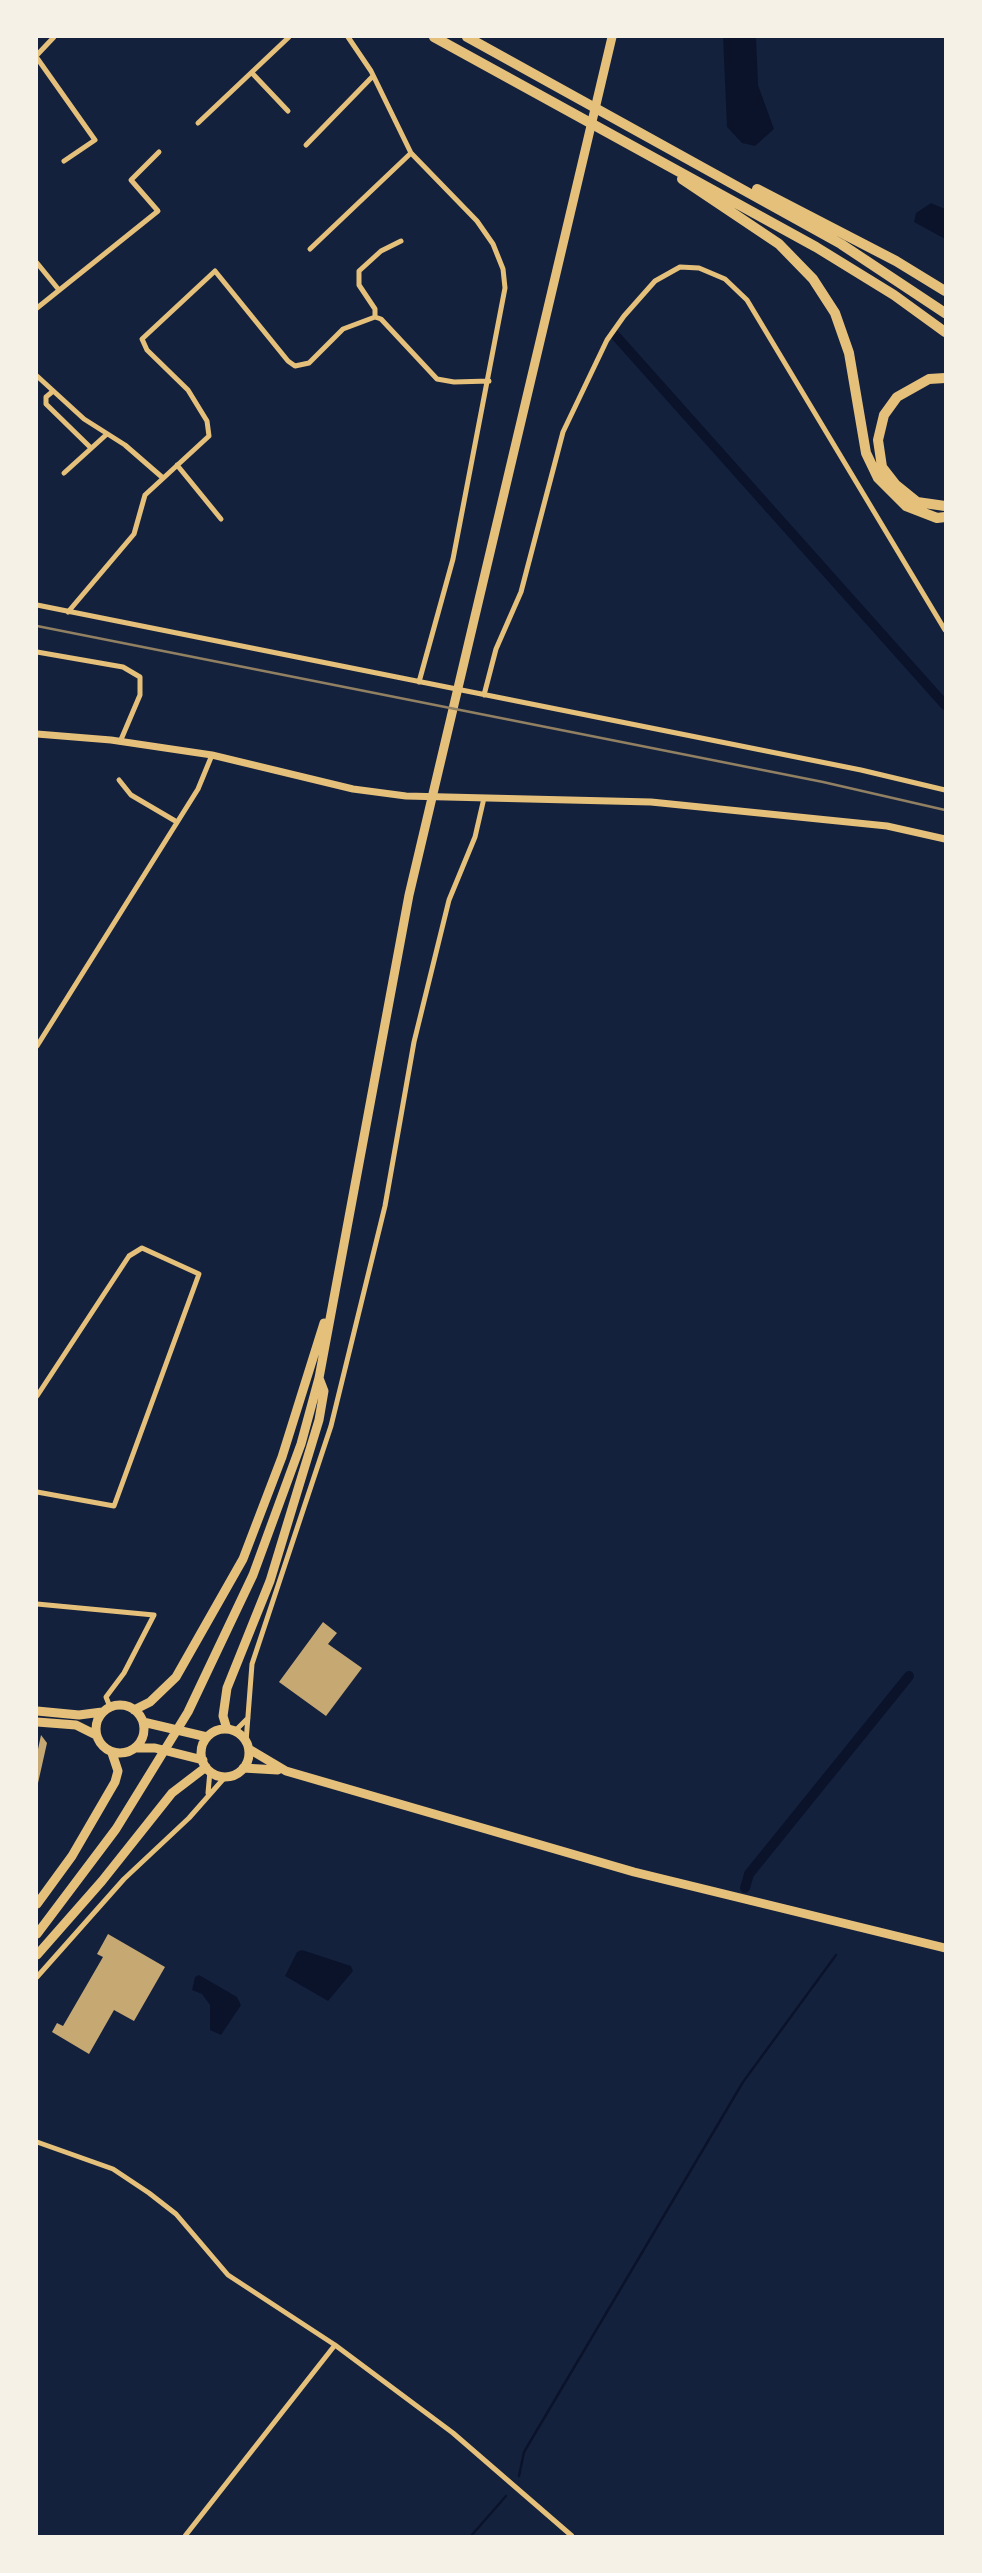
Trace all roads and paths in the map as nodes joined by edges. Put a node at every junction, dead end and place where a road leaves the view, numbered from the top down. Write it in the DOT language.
graph roads {
  1 [pos="54,37"];
  2 [pos="289,37"];
  3 [pos="348,37"];
  4 [pos="434,37"];
  5 [pos="467,37"];
  6 [pos="612,37"];
  7 [pos="37,57"];
  8 [pos="252,73"];
  9 [pos="373,76"];
  10 [pos="288,110"];
  11 [pos="198,123"];
  12 [pos="617,137"];
  13 [pos="658,141"];
  14 [pos="306,145"];
  15 [pos="159,152"];
  16 [pos="411,153"];
  17 [pos="64,161"];
  18 [pos="401,241"];
  19 [pos="310,249"];
  20 [pos="37,263"];
  21 [pos="59,290"];
  22 [pos="945,291"];
  23 [pos="37,308"];
  24 [pos="945,313"];
  25 [pos="375,317"];
  26 [pos="945,332"];
  27 [pos="37,376"];
  28 [pos="945,378"];
  29 [pos="489,381"];
  30 [pos="52,392"];
  31 [pos="107,434"];
  32 [pos="91,448"];
  33 [pos="177,466"];
  34 [pos="64,473"];
  35 [pos="163,478"];
  36 [pos="945,506"];
  37 [pos="945,517"];
  38 [pos="221,519"];
  39 [pos="37,606"];
  40 [pos="68,612"];
  41 [pos="945,629"];
  42 [pos="37,652"];
  43 [pos="419,682"];
  44 [pos="484,695"];
  45 [pos="37,734"];
  46 [pos="120,742"];
  47 [pos="212,755"];
  48 [pos="119,780"];
  49 [pos="945,790"];
  50 [pos="484,798"];
  51 [pos="177,822"];
  52 [pos="945,839"];
  53 [pos="37,1046"];
  54 [pos="332,1301"];
  55 [pos="319,1378"];
  56 [pos="37,1396"];
  57 [pos="37,1492"];
  58 [pos="37,1604"];
  59 [pos="106,1709"];
  60 [pos="134,1710"];
  61 [pos="37,1711"];
  62 [pos="248,1718"];
  63 [pos="37,1722"];
  64 [pos="143,1722"];
  65 [pos="231,1730"];
  66 [pos="96,1735"];
  67 [pos="207,1737"];
  68 [pos="247,1746"];
  69 [pos="135,1748"];
  70 [pos="112,1753"];
  71 [pos="206,1766"];
  72 [pos="243,1768"];
  73 [pos="286,1771"];
  74 [pos="226,1776"];
  75 [pos="208,1793"];
  76 [pos="37,1904"];
  77 [pos="37,1934"];
  78 [pos="945,1948"];
  79 [pos="37,1955"];
  80 [pos="37,1977"];
  81 [pos="37,2141"];
  82 [pos="334,2345"];
  83 [pos="185,2536"];
  84 [pos="572,2536"];
  1 -- 7 [label="street"];
  2 -- 8 [label="street"];
  3 -- 9 [label="street"];
  4 -- 12 [label="highway"];
  5 -- 13 [label="highway"];
  6 -- 54 [label="main road"];
  7 -- 17 [label="street"];
  8 -- 10 [label="street"];
  8 -- 11 [label="street"];
  9 -- 14 [label="street"];
  9 -- 16 [label="street"];
  12 -- 26 [label="highway"];
  12 -- 37 [label="highway"];
  13 -- 22 [label="highway"];
  13 -- 24 [label="highway"];
  15 -- 21 [label="street"];
  16 -- 19 [label="street"];
  16 -- 29 [label="street"];
  18 -- 25 [label="street"];
  20 -- 21 [label="street"];
  21 -- 23 [label="street"];
  25 -- 29 [label="street"];
  25 -- 33 [label="street"];
  27 -- 30 [label="street"];
  28 -- 36 [label="highway"];
  29 -- 43 [label="street"];
  30 -- 31 [label="street"];
  30 -- 32 [label="street"];
  31 -- 32 [label="street"];
  31 -- 35 [label="street"];
  32 -- 34 [label="street"];
  33 -- 35 [label="street"];
  33 -- 38 [label="street"];
  35 -- 40 [label="street"];
  39 -- 40 [label="street"];
  40 -- 43 [label="street"];
  41 -- 44 [label="street"];
  42 -- 46 [label="street"];
  43 -- 44 [label="street"];
  44 -- 49 [label="street"];
  45 -- 46 [label="street"];
  46 -- 47 [label="street"];
  47 -- 50 [label="street"];
  47 -- 51 [label="street"];
  48 -- 51 [label="street"];
  50 -- 52 [label="street"];
  50 -- 62 [label="street"];
  51 -- 53 [label="street"];
  54 -- 55 [label="main road"];
  54 -- 60 [label="main road"];
  55 -- 65 [label="main road"];
  55 -- 77 [label="main road"];
  56 -- 57 [label="street"];
  58 -- 59 [label="street"];
  59 -- 60 [label="main road"];
  59 -- 61 [label="main road"];
  59 -- 66 [label="main road"];
  60 -- 64 [label="main road"];
  62 -- 65 [label="street"];
  62 -- 68 [label="street"];
  63 -- 66 [label="main road"];
  64 -- 67 [label="main road"];
  64 -- 69 [label="main road"];
  65 -- 67 [label="main road"];
  65 -- 68 [label="main road"];
  66 -- 70 [label="main road"];
  67 -- 71 [label="main road"];
  68 -- 72 [label="main road"];
  68 -- 73 [label="main road"];
  69 -- 70 [label="main road"];
  69 -- 71 [label="main road"];
  70 -- 76 [label="main road"];
  71 -- 74 [label="main road"];
  71 -- 75 [label="street"];
  71 -- 79 [label="main road"];
  72 -- 73 [label="main road"];
  72 -- 74 [label="main road"];
  73 -- 78 [label="main road"];
  74 -- 75 [label="street"];
  75 -- 80 [label="street"];
  81 -- 82 [label="street"];
  82 -- 83 [label="street"];
  82 -- 84 [label="street"];
}
